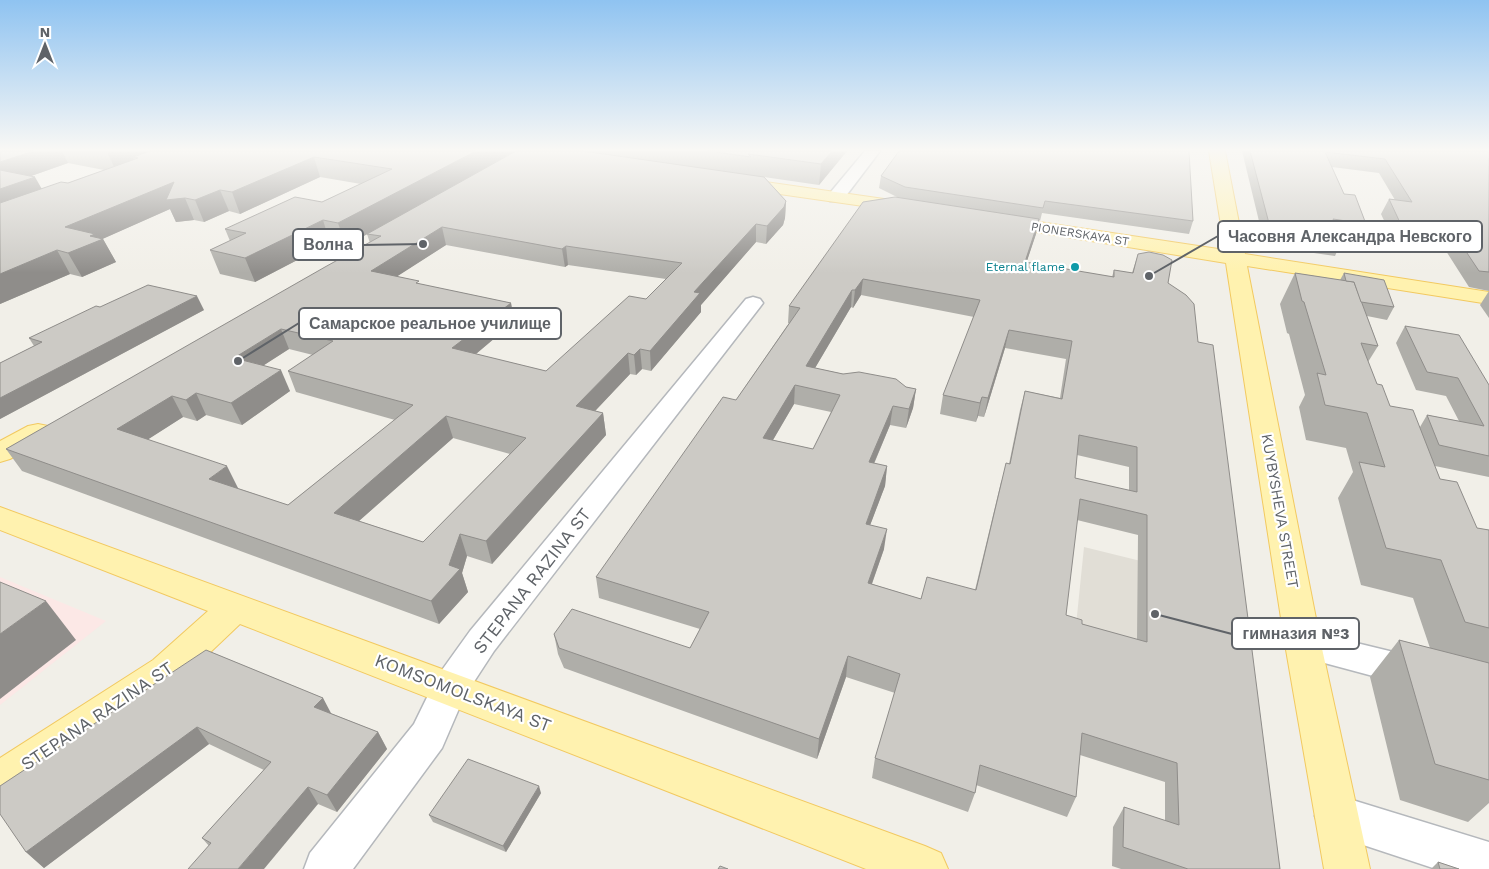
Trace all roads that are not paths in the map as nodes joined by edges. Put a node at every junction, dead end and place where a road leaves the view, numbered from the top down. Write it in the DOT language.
graph roads {
  1 [pos="798,192"];
  2 [pos="840,192"];
  3 [pos="1225,192"];
  4 [pos="836,197"];
  5 [pos="922,210"];
  6 [pos="978,218"];
  7 [pos="1236,258"];
  8 [pos="1489,298"];
  9 [pos="753,303"];
  10 [pos="52,424"];
  11 [pos="0,453"];
  12 [pos="0,518"];
  13 [pos="236,607"];
  14 [pos="1303,644"];
  15 [pos="1444,679"];
  16 [pos="450,688"];
  17 [pos="0,782"];
  18 [pos="1336,816"];
  19 [pos="1489,864"];
  20 [pos="326,869"];
  21 [pos="925,869"];
  22 [pos="1346,869"];
  1 -- 4 [label="main road"];
  2 -- 4 [label="street"];
  3 -- 7 [label="main road, KUYBYSHEVA STREET"];
  4 -- 5 [label="main road"];
  6 -- 7 [label="main road, PIONERSKAYA ST"];
  7 -- 8 [label="main road, PIONERSKAYA ST"];
  7 -- 14 [label="main road, KUYBYSHEVA STREET"];
  9 -- 16 [label="street, STEPANA RAZINA ST"];
  10 -- 11 [label="main road"];
  12 -- 13 [label="main road, KOMSOMOLSKAYA ST"];
  13 -- 16 [label="main road, KOMSOMOLSKAYA ST"];
  13 -- 17 [label="main road, STEPANA RAZINA ST"];
  14 -- 15 [label="street"];
  14 -- 18 [label="main road, KUYBYSHEVA STREET"];
  16 -- 20 [label="street, STEPANA RAZINA ST"];
  16 -- 21 [label="main road, KOMSOMOLSKAYA ST"];
  18 -- 19 [label="street"];
  18 -- 22 [label="main road, KUYBYSHEVA STREET"];
}
